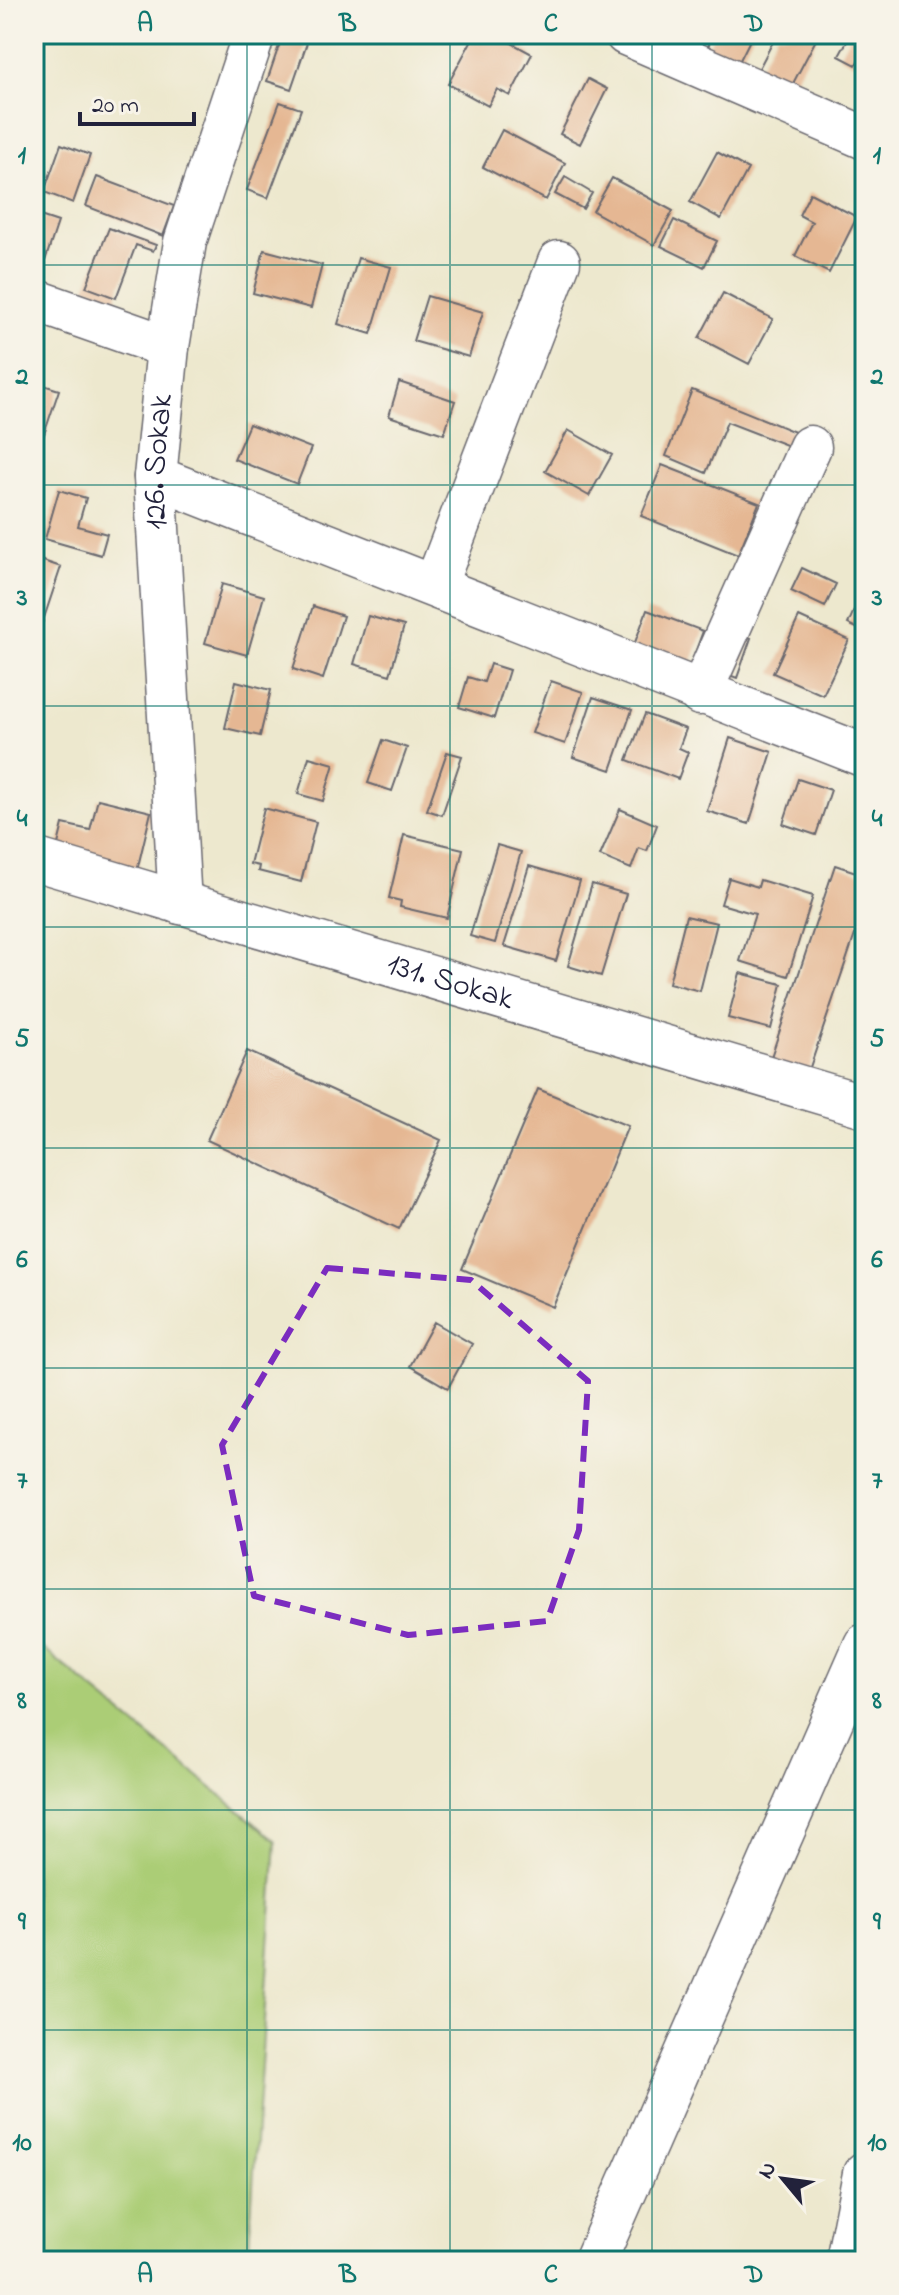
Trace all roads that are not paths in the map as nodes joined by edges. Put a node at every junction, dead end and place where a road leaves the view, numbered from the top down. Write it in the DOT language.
graph roads {
  1 [pos="254,34"];
  2 [pos="626,34"];
  3 [pos="865,138"];
  4 [pos="559,262"];
  5 [pos="34,300"];
  6 [pos="168,347"];
  7 [pos="810,447"];
  8 [pos="155,477"];
  9 [pos="435,586"];
  10 [pos="700,694"];
  11 [pos="865,756"];
  12 [pos="34,859"];
  13 [pos="180,903"];
  14 [pos="865,1106"];
  15 [pos="865,1645"];
  16 [pos="865,2174"];
  17 [pos="595,2261"];
  18 [pos="848,2261"];
  1 -- 6 [label="street, 126. Sokak"];
  2 -- 3 [label="street"];
  4 -- 9 [label="street"];
  5 -- 6 [label="street"];
  6 -- 8 [label="street, 126. Sokak"];
  7 -- 10 [label="street"];
  8 -- 9 [label="street"];
  8 -- 13 [label="street, 126. Sokak"];
  9 -- 10 [label="street"];
  10 -- 11 [label="street"];
  12 -- 13 [label="street, 131. Sokak"];
  13 -- 14 [label="street, 131. Sokak"];
  15 -- 17 [label="street"];
  16 -- 18 [label="main road"];
}
